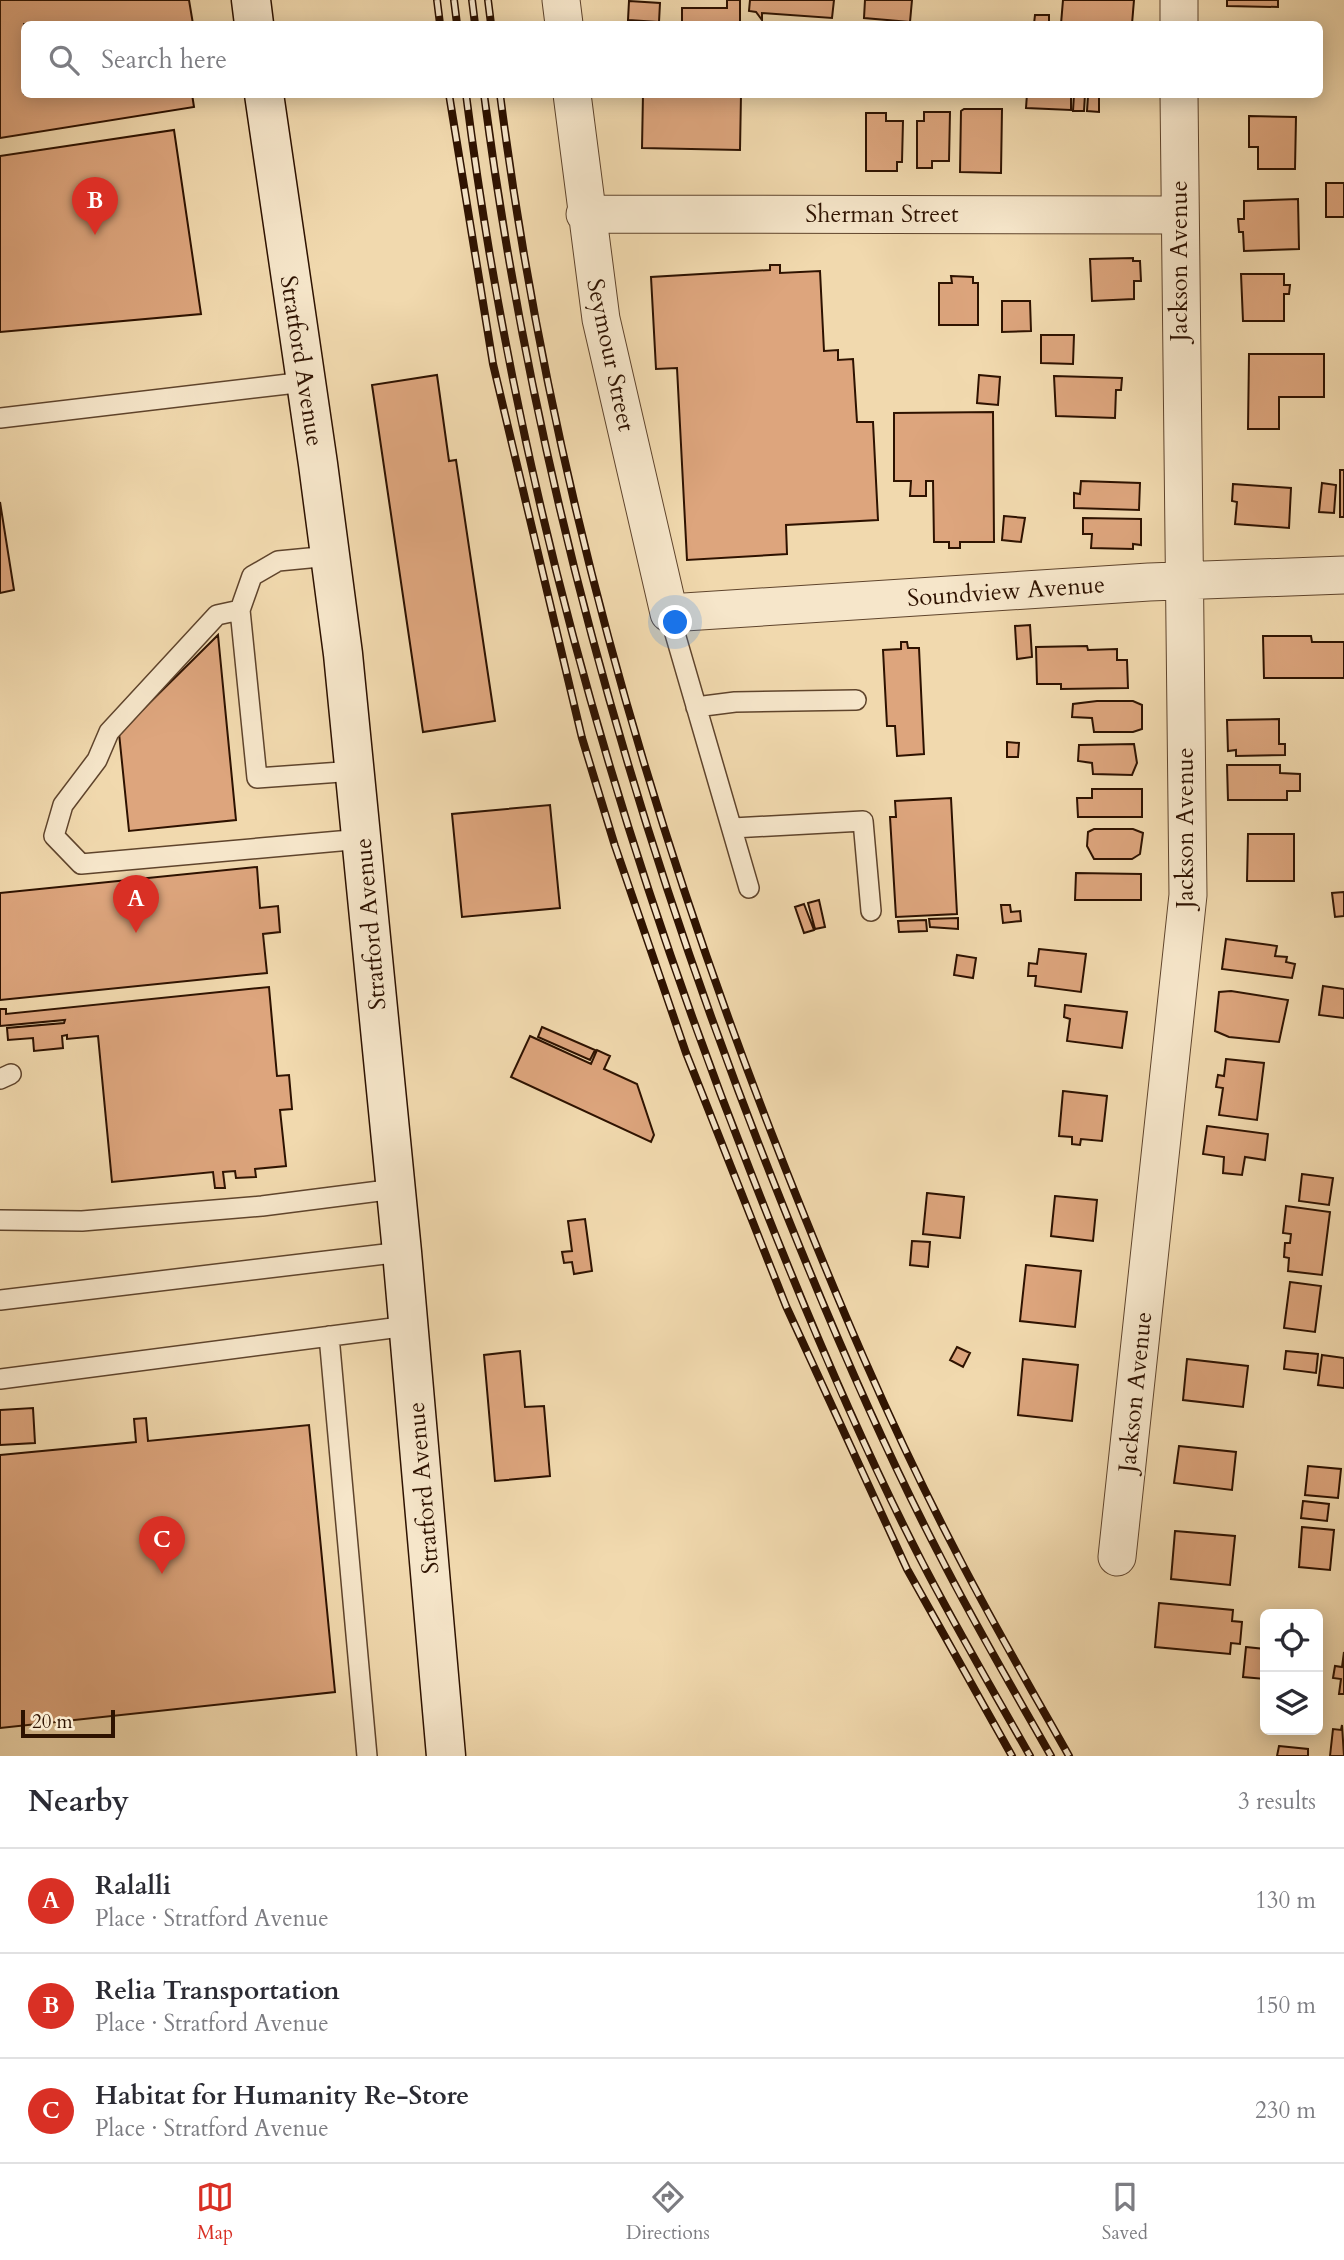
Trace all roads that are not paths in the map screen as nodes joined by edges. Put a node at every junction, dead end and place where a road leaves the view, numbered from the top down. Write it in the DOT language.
graph roads {
  1 [pos="251,0"];
  2 [pos="561,0"];
  3 [pos="1179,0"];
  4 [pos="254,21"];
  5 [pos="564,21"];
  6 [pos="1179,21"];
  7 [pos="265,98"];
  8 [pos="572,98"];
  9 [pos="1179,98"];
  10 [pos="585,214"];
  11 [pos="1178,215"];
  12 [pos="305,382"];
  13 [pos="0,418"];
  14 [pos="330,556"];
  15 [pos="1344,575"];
  16 [pos="1182,581"];
  17 [pos="240,610"];
  18 [pos="669,613"];
  19 [pos="856,700"];
  20 [pos="696,707"];
  21 [pos="355,771"];
  22 [pos="733,828"];
  23 [pos="362,839"];
  24 [pos="749,888"];
  25 [pos="871,911"];
  26 [pos="396,1189"];
  27 [pos="0,1220"];
  28 [pos="402,1252"];
  29 [pos="0,1300"];
  30 [pos="408,1326"];
  31 [pos="329,1336"];
  32 [pos="0,1379"];
  33 [pos="1117,1557"];
  34 [pos="367,1756"];
  35 [pos="446,1756"];
  1 -- 4 [label="main road"];
  2 -- 5 [label="street"];
  3 -- 6 [label="street"];
  7 -- 12 [label="main road, Stratford Avenue"];
  8 -- 10 [label="street, Seymour Street"];
  9 -- 11 [label="street, Jackson Avenue"];
  10 -- 11 [label="street, Sherman Street"];
  10 -- 18 [label="street, Seymour Street"];
  11 -- 16 [label="street, Jackson Avenue"];
  12 -- 13 [label="lane"];
  12 -- 14 [label="main road, Stratford Avenue"];
  14 -- 17 [label="lane"];
  14 -- 21 [label="main road, Stratford Avenue"];
  15 -- 16 [label="street, Soundview Avenue"];
  16 -- 18 [label="street, Soundview Avenue"];
  16 -- 33 [label="street, Jackson Avenue"];
  17 -- 21 [label="lane"];
  17 -- 23 [label="lane"];
  18 -- 20 [label="lane"];
  19 -- 20 [label="lane"];
  20 -- 22 [label="lane"];
  21 -- 23 [label="main road, Stratford Avenue"];
  22 -- 24 [label="lane"];
  22 -- 25 [label="lane"];
  23 -- 26 [label="main road, Stratford Avenue"];
  26 -- 27 [label="lane"];
  26 -- 28 [label="main road, Stratford Avenue"];
  28 -- 29 [label="lane"];
  28 -- 30 [label="main road, Stratford Avenue"];
  30 -- 31 [label="lane"];
  30 -- 35 [label="main road, Stratford Avenue"];
  31 -- 32 [label="lane"];
  31 -- 34 [label="lane"];
}
